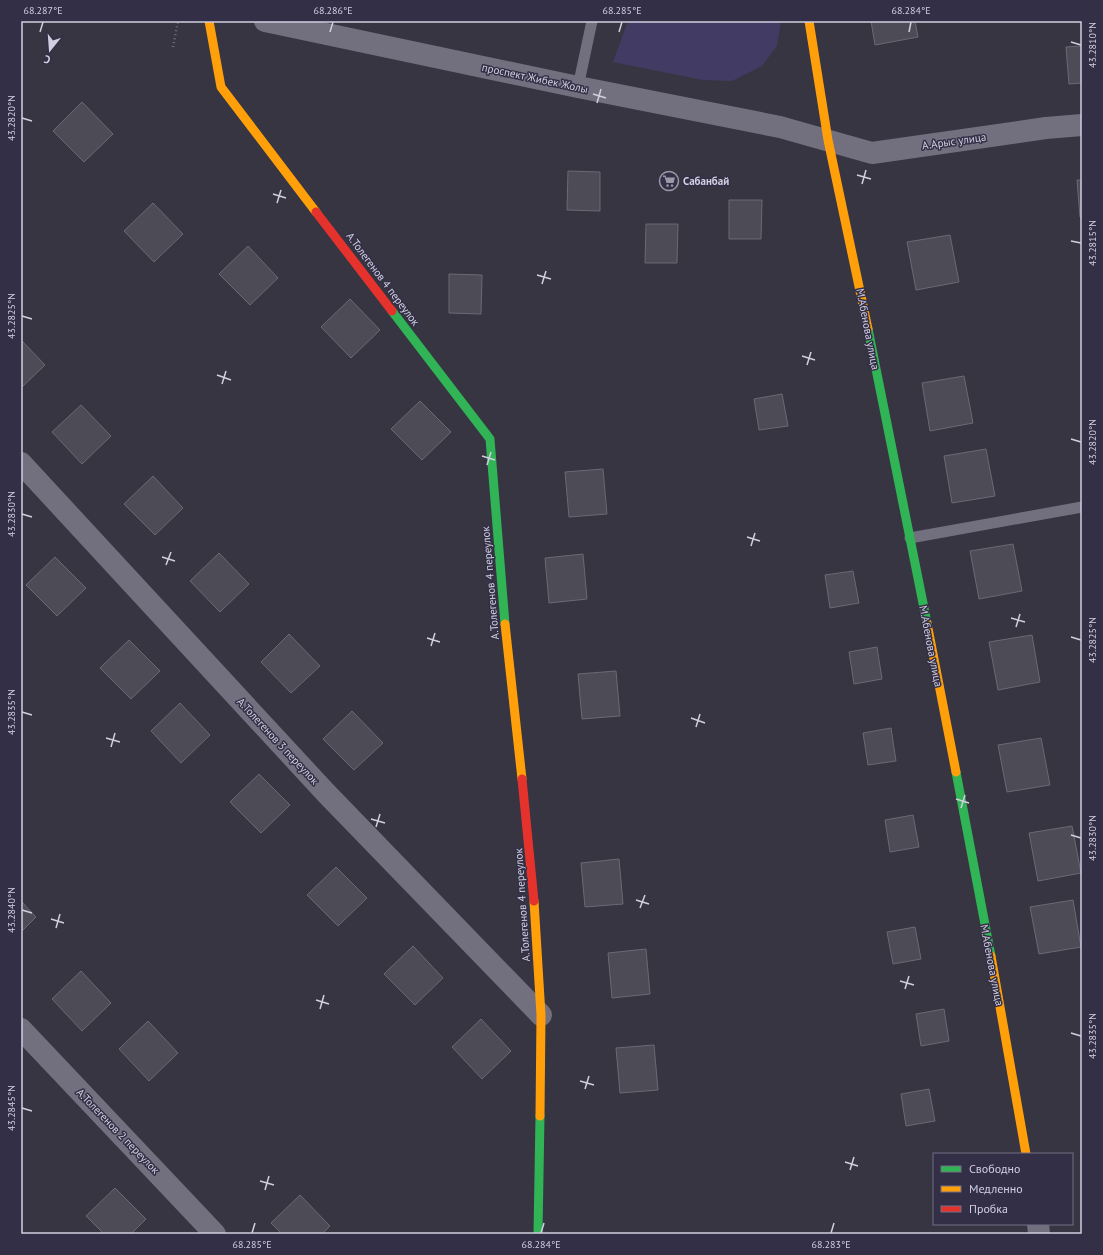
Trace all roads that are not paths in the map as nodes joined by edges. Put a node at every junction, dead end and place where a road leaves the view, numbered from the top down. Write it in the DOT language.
graph roads {
  1 [pos="209,21"];
  2 [pos="265,21"];
  3 [pos="592,21"];
  4 [pos="809,21"];
  5 [pos="578,87"];
  6 [pos="1082,124"];
  7 [pos="828,140"];
  8 [pos="21,463"];
  9 [pos="1082,507"];
  10 [pos="910,538"];
  11 [pos="541,1015"];
  12 [pos="21,1029"];
  13 [pos="1026,1153"];
  14 [pos="215,1234"];
  15 [pos="538,1234"];
  1 -- 11 [label="street, А.Толегенов 4 переулок"];
  2 -- 5 [label="street, проспект Жибек Жолы"];
  3 -- 5 [label="lane"];
  4 -- 7 [label="street, М.Абенова улица"];
  5 -- 7 [label="street, проспект Жибек Жолы"];
  6 -- 7 [label="street, А.Арыс улица"];
  7 -- 10 [label="street, М.Абенова улица"];
  8 -- 11 [label="street, А.Толегенов 3 переулок"];
  9 -- 10 [label="lane"];
  10 -- 13 [label="street, М.Абенова улица"];
  11 -- 15 [label="street, А.Толегенов 4 переулок"];
  12 -- 14 [label="street, А.Толегенов 2 переулок"];
}
